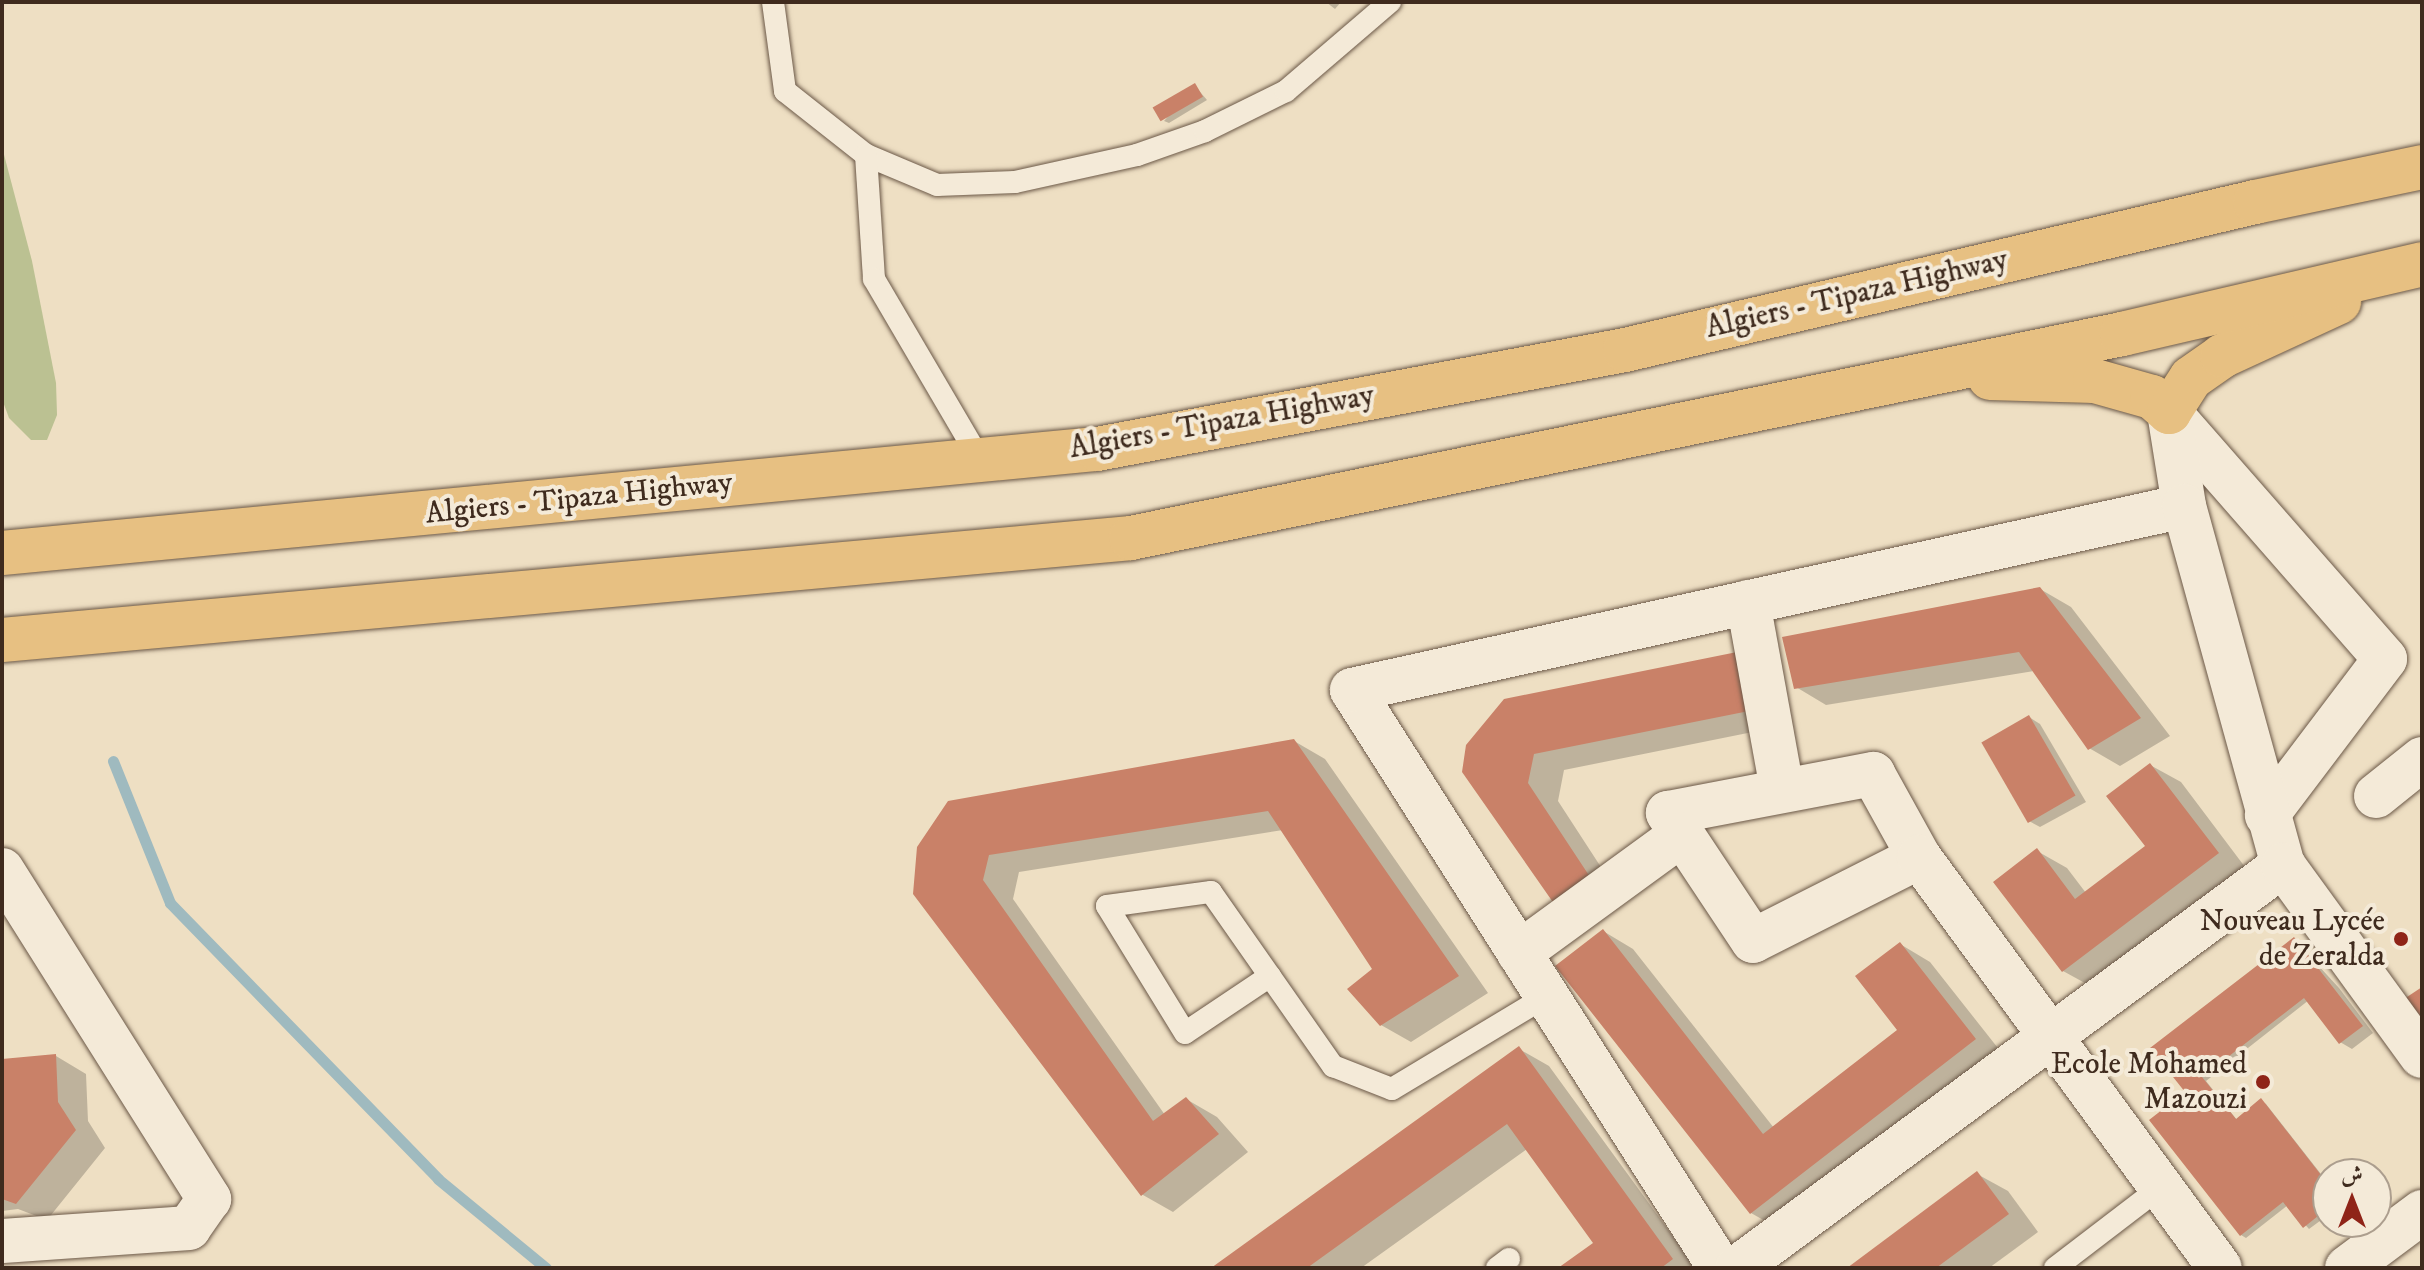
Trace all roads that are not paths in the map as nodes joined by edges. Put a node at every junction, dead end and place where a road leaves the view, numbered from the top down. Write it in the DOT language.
graph roads {
  1 [pos="773,2"];
  2 [pos="1390,2"];
  3 [pos="866,155"];
  4 [pos="2422,167"];
  5 [pos="2422,264"];
  6 [pos="1912,376"];
  7 [pos="2169,412"];
  8 [pos="980,460"];
  9 [pos="2184,506"];
  10 [pos="2,553"];
  11 [pos="1748,602"];
  12 [pos="2,640"];
  13 [pos="2422,759"];
  14 [pos="1782,790"];
  15 [pos="2376,796"];
  16 [pos="2267,815"];
  17 [pos="1682,834"];
  18 [pos="1919,857"];
  19 [pos="2283,865"];
  20 [pos="2,870"];
  21 [pos="1519,953"];
  22 [pos="1270,976"];
  23 [pos="1547,996"];
  24 [pos="2051,1036"];
  25 [pos="2422,1056"];
  26 [pos="2161,1187"];
  27 [pos="2422,1212"];
  28 [pos="6,1244"];
  29 [pos="1720,1268"];
  30 [pos="1737,1268"];
  31 [pos="2055,1268"];
  32 [pos="2220,1268"];
  33 [pos="2347,1268"];
  1 -- 3 [label="lane"];
  2 -- 3 [label="lane"];
  3 -- 8 [label="lane"];
  4 -- 8 [label="highway, Algiers - Tipaza Highway"];
  5 -- 6 [label="highway"];
  5 -- 7 [label="highway"];
  6 -- 7 [label="highway"];
  6 -- 12 [label="highway"];
  7 -- 9 [label="street"];
  7 -- 16 [label="street"];
  8 -- 10 [label="highway, Algiers - Tipaza Highway"];
  9 -- 11 [label="street"];
  9 -- 16 [label="street"];
  11 -- 14 [label="street"];
  11 -- 21 [label="street"];
  13 -- 15 [label="street"];
  14 -- 17 [label="street"];
  14 -- 18 [label="street"];
  16 -- 19 [label="street"];
  17 -- 18 [label="street"];
  17 -- 21 [label="street"];
  18 -- 24 [label="street"];
  19 -- 24 [label="street"];
  19 -- 25 [label="street"];
  20 -- 28 [label="street"];
  21 -- 23 [label="street"];
  22 -- 22 [label="lane"];
  22 -- 23 [label="lane"];
  23 -- 29 [label="street"];
  24 -- 26 [label="street"];
  24 -- 30 [label="street"];
  26 -- 31 [label="lane"];
  26 -- 32 [label="street"];
  27 -- 33 [label="street"];
}
